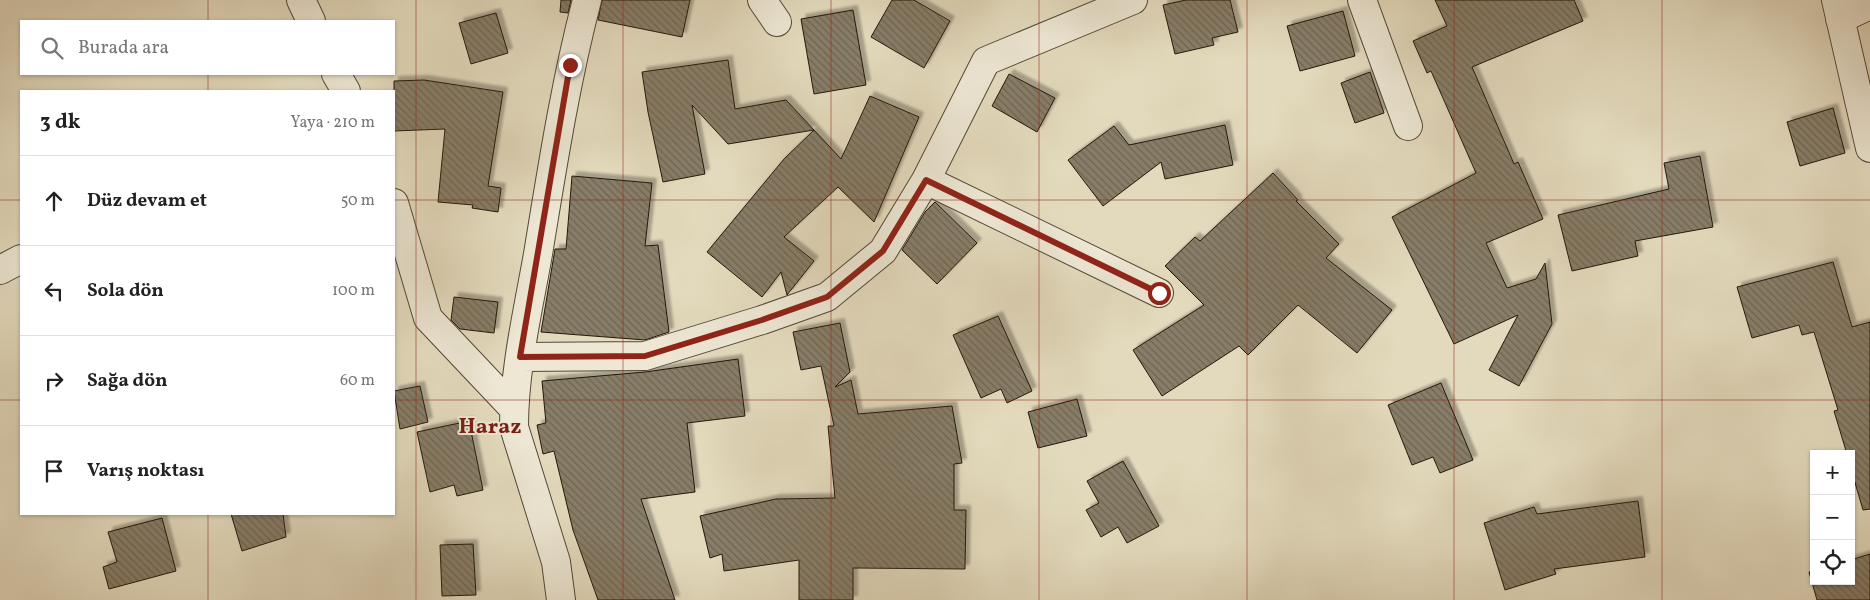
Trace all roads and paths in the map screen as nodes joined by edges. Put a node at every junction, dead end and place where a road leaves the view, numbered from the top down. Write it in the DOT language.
graph roads {
  1 [pos="301,0"];
  2 [pos="587,0"];
  3 [pos="1133,0"];
  4 [pos="1362,0"];
  5 [pos="1870,5"];
  6 [pos="1838,10"];
  7 [pos="311,20"];
  8 [pos="1408,126"];
  9 [pos="1870,148"];
  10 [pos="926,180"];
  11 [pos="395,207"];
  12 [pos="20,260"];
  13 [pos="0,270"];
  14 [pos="1159,293"];
  15 [pos="520,357"];
  16 [pos="514,409"];
  17 [pos="561,600"];
  1 -- 7 [label="street"];
  2 -- 15 [label="street"];
  3 -- 10 [label="street"];
  4 -- 8 [label="street"];
  5 -- 6 [label="street"];
  6 -- 9 [label="street"];
  10 -- 14 [label="street"];
  10 -- 15 [label="street"];
  11 -- 16 [label="street"];
  12 -- 13 [label="street"];
  15 -- 16 [label="street"];
  16 -- 17 [label="street"];
}
